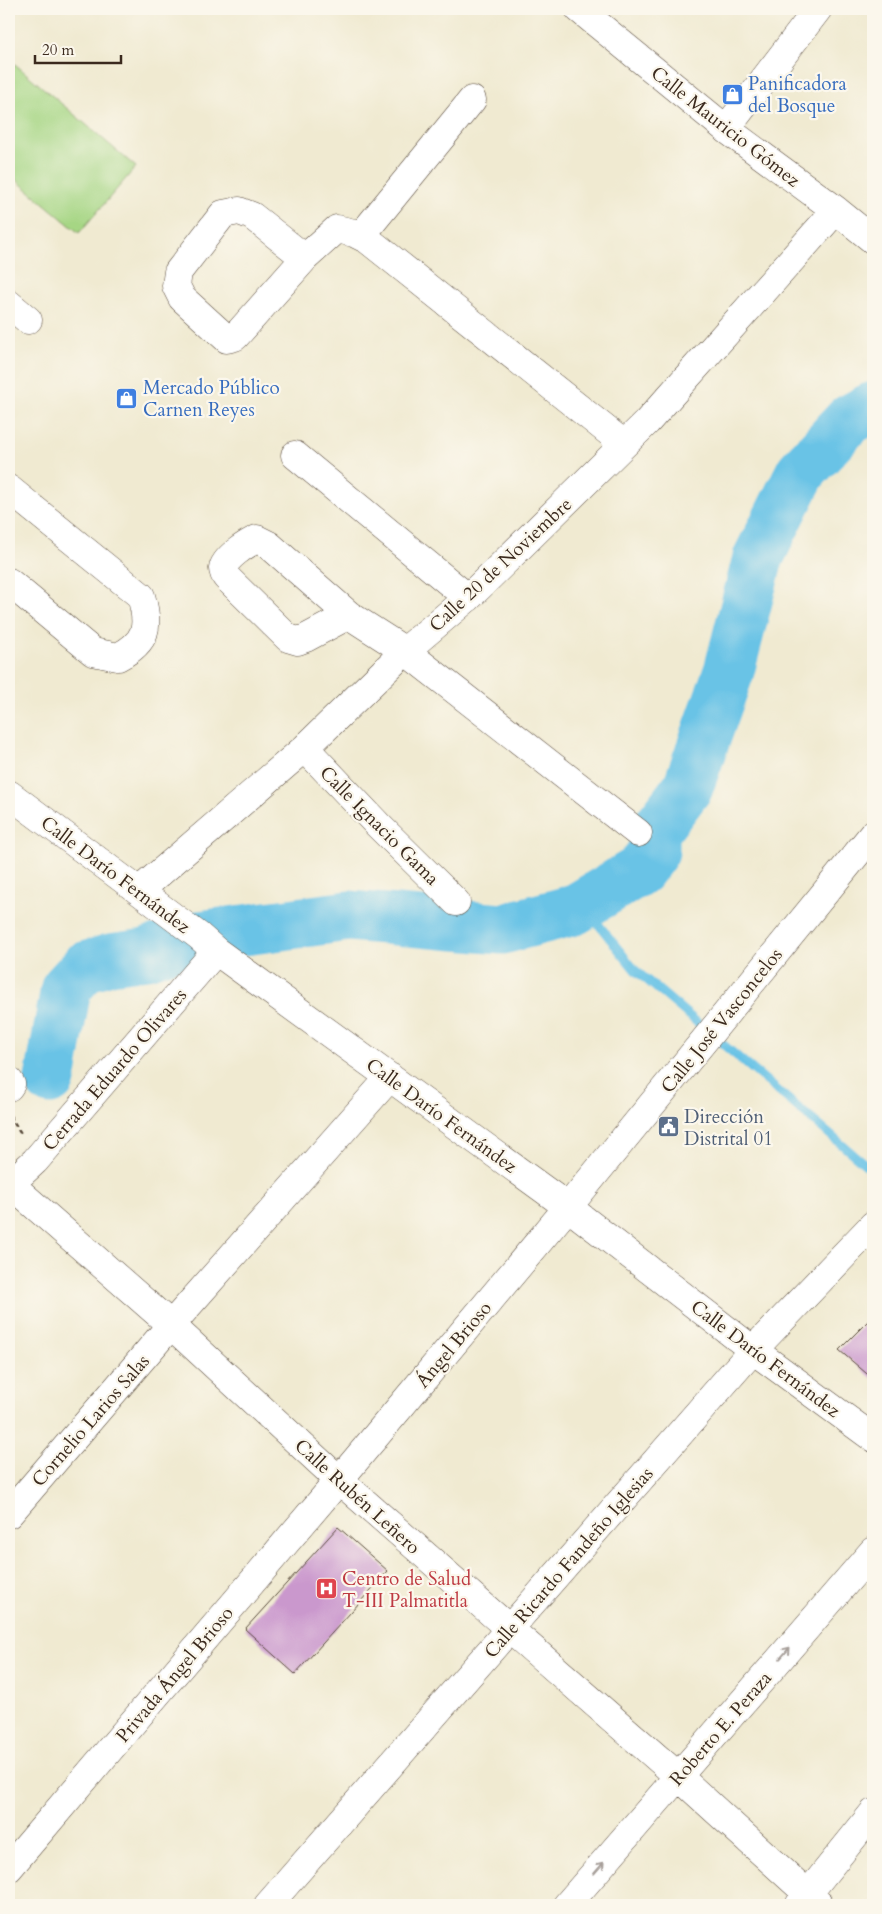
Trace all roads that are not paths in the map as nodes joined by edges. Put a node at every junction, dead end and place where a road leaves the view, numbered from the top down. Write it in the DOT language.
graph roads {
  1 [pos="579,9"];
  2 [pos="818,9"];
  3 [pos="472,100"];
  4 [pos="726,129"];
  5 [pos="836,210"];
  6 [pos="361,236"];
  7 [pos="873,240"];
  8 [pos="305,258"];
  9 [pos="624,444"];
  10 [pos="295,455"];
  11 [pos="9,489"];
  12 [pos="9,582"];
  13 [pos="468,598"];
  14 [pos="349,615"];
  15 [pos="405,651"];
  16 [pos="305,748"];
  17 [pos="9,794"];
  18 [pos="638,833"];
  19 [pos="873,834"];
  20 [pos="149,899"];
  21 [pos="456,902"];
  22 [pos="216,951"];
  23 [pos="390,1077"];
  24 [pos="10,1184"];
  25 [pos="568,1207"];
  26 [pos="873,1225"];
  27 [pos="171,1325"];
  28 [pos="753,1350"];
  29 [pos="873,1438"];
  30 [pos="339,1480"];
  31 [pos="9,1514"];
  32 [pos="873,1551"];
  33 [pos="510,1628"];
  34 [pos="678,1776"];
  35 [pos="873,1813"];
  36 [pos="9,1868"];
  37 [pos="809,1902"];
  38 [pos="268,1905"];
  39 [pos="567,1905"];
  1 -- 4 [label="street, Calle Mauricio Gómez"];
  2 -- 4 [label="street"];
  3 -- 6 [label="street"];
  4 -- 5 [label="street, Calle Mauricio Gómez"];
  5 -- 7 [label="street, Calle Mauricio Gómez"];
  5 -- 9 [label="street, Calle 20 de Noviembre"];
  6 -- 8 [label="street"];
  6 -- 9 [label="street"];
  8 -- 8 [label="street"];
  9 -- 13 [label="street, Calle 20 de Noviembre"];
  10 -- 13 [label="street"];
  11 -- 12 [label="street"];
  13 -- 15 [label="street, Calle 20 de Noviembre"];
  14 -- 15 [label="street"];
  15 -- 16 [label="street, Calle 20 de Noviembre"];
  15 -- 18 [label="street"];
  16 -- 20 [label="street, Calle 20 de Noviembre"];
  16 -- 21 [label="street, Calle Ignacio Gama"];
  17 -- 20 [label="street, Calle Darío Fernández"];
  19 -- 25 [label="street, Calle José Vasconcelos"];
  20 -- 22 [label="street, Calle Darío Fernández"];
  22 -- 23 [label="street, Calle Darío Fernández"];
  22 -- 24 [label="street, Cerrada Eduardo Olivares"];
  23 -- 25 [label="street, Calle Darío Fernández"];
  23 -- 27 [label="street, Cornelio Larios Salas"];
  24 -- 27 [label="street, Calle Rubén Leñero"];
  25 -- 28 [label="street, Calle Darío Fernández"];
  25 -- 30 [label="street, Ángel Brioso"];
  26 -- 28 [label="street, Calle Ricardo Fandeño Iglesias"];
  27 -- 30 [label="street, Calle Rubén Leñero"];
  27 -- 31 [label="street, Cornelio Larios Salas"];
  28 -- 29 [label="street, Calle Darío Fernández"];
  28 -- 33 [label="street, Calle Ricardo Fandeño Iglesias"];
  30 -- 33 [label="street, Calle Rubén Leñero"];
  30 -- 36 [label="street, Privada Ángel Brioso"];
  34 -- 32 [label="street, Roberto E. Peraza, one-way"];
  33 -- 34 [label="street, Calle Rubén Leñero"];
  33 -- 38 [label="street, Calle Ricardo Fandeño Iglesias"];
  34 -- 37 [label="street, Calle Rubén Leñero"];
  39 -- 34 [label="street, Roberto E. Peraza, one-way"];
  35 -- 37 [label="street"];
}
